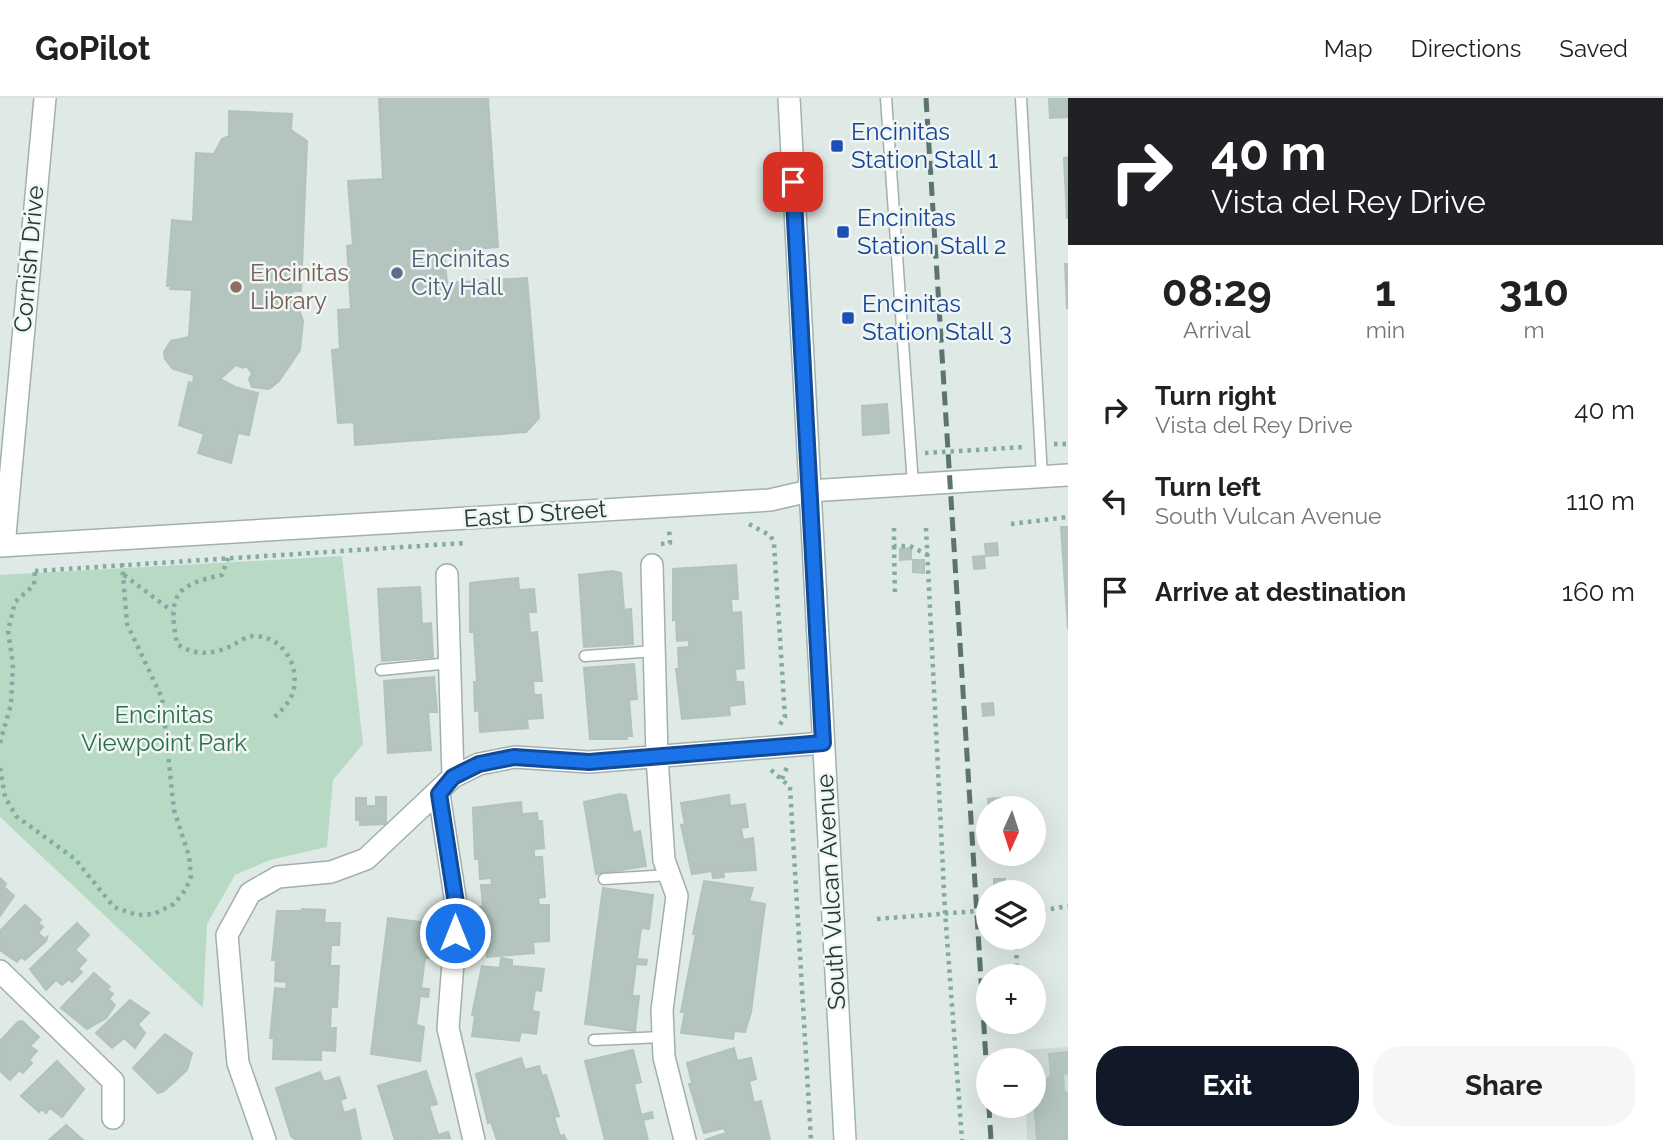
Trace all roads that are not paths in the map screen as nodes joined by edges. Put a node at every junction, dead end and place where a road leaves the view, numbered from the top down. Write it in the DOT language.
graph roads {
  1 [pos="45,98"];
  2 [pos="789,98"];
  3 [pos="886,98"];
  4 [pos="1021,98"];
  5 [pos="1068,475"];
  6 [pos="1042,477"];
  7 [pos="913,485"];
  8 [pos="809,491"];
  9 [pos="2,546"];
  10 [pos="652,565"];
  11 [pos="447,575"];
  12 [pos="654,651"];
  13 [pos="585,656"];
  14 [pos="450,663"];
  15 [pos="381,670"];
  16 [pos="823,743"];
  17 [pos="657,757"];
  18 [pos="453,777"];
  19 [pos="439,794"];
  20 [pos="670,875"];
  21 [pos="604,879"];
  22 [pos="0,971"];
  23 [pos="663,1037"];
  24 [pos="593,1040"];
  25 [pos="113,1118"];
  26 [pos="265,1140"];
  27 [pos="474,1140"];
  28 [pos="685,1140"];
  29 [pos="845,1140"];
  1 -- 9 [label="street, Cornish Drive"];
  2 -- 8 [label="street, South Vulcan Avenue"];
  3 -- 7 [label="lane"];
  4 -- 6 [label="lane"];
  5 -- 6 [label="street, East D Street"];
  6 -- 7 [label="street, East D Street"];
  7 -- 8 [label="street, East D Street"];
  8 -- 9 [label="street, East D Street"];
  8 -- 16 [label="street, South Vulcan Avenue"];
  10 -- 12 [label="street"];
  11 -- 14 [label="street"];
  12 -- 13 [label="lane"];
  12 -- 17 [label="street"];
  14 -- 15 [label="lane"];
  14 -- 18 [label="street"];
  16 -- 17 [label="street"];
  16 -- 29 [label="street, South Vulcan Avenue"];
  17 -- 18 [label="street"];
  17 -- 20 [label="street"];
  18 -- 19 [label="street"];
  19 -- 26 [label="street"];
  19 -- 27 [label="street"];
  20 -- 21 [label="lane"];
  20 -- 23 [label="street"];
  22 -- 25 [label="street"];
  23 -- 24 [label="lane"];
  23 -- 28 [label="street"];
}
